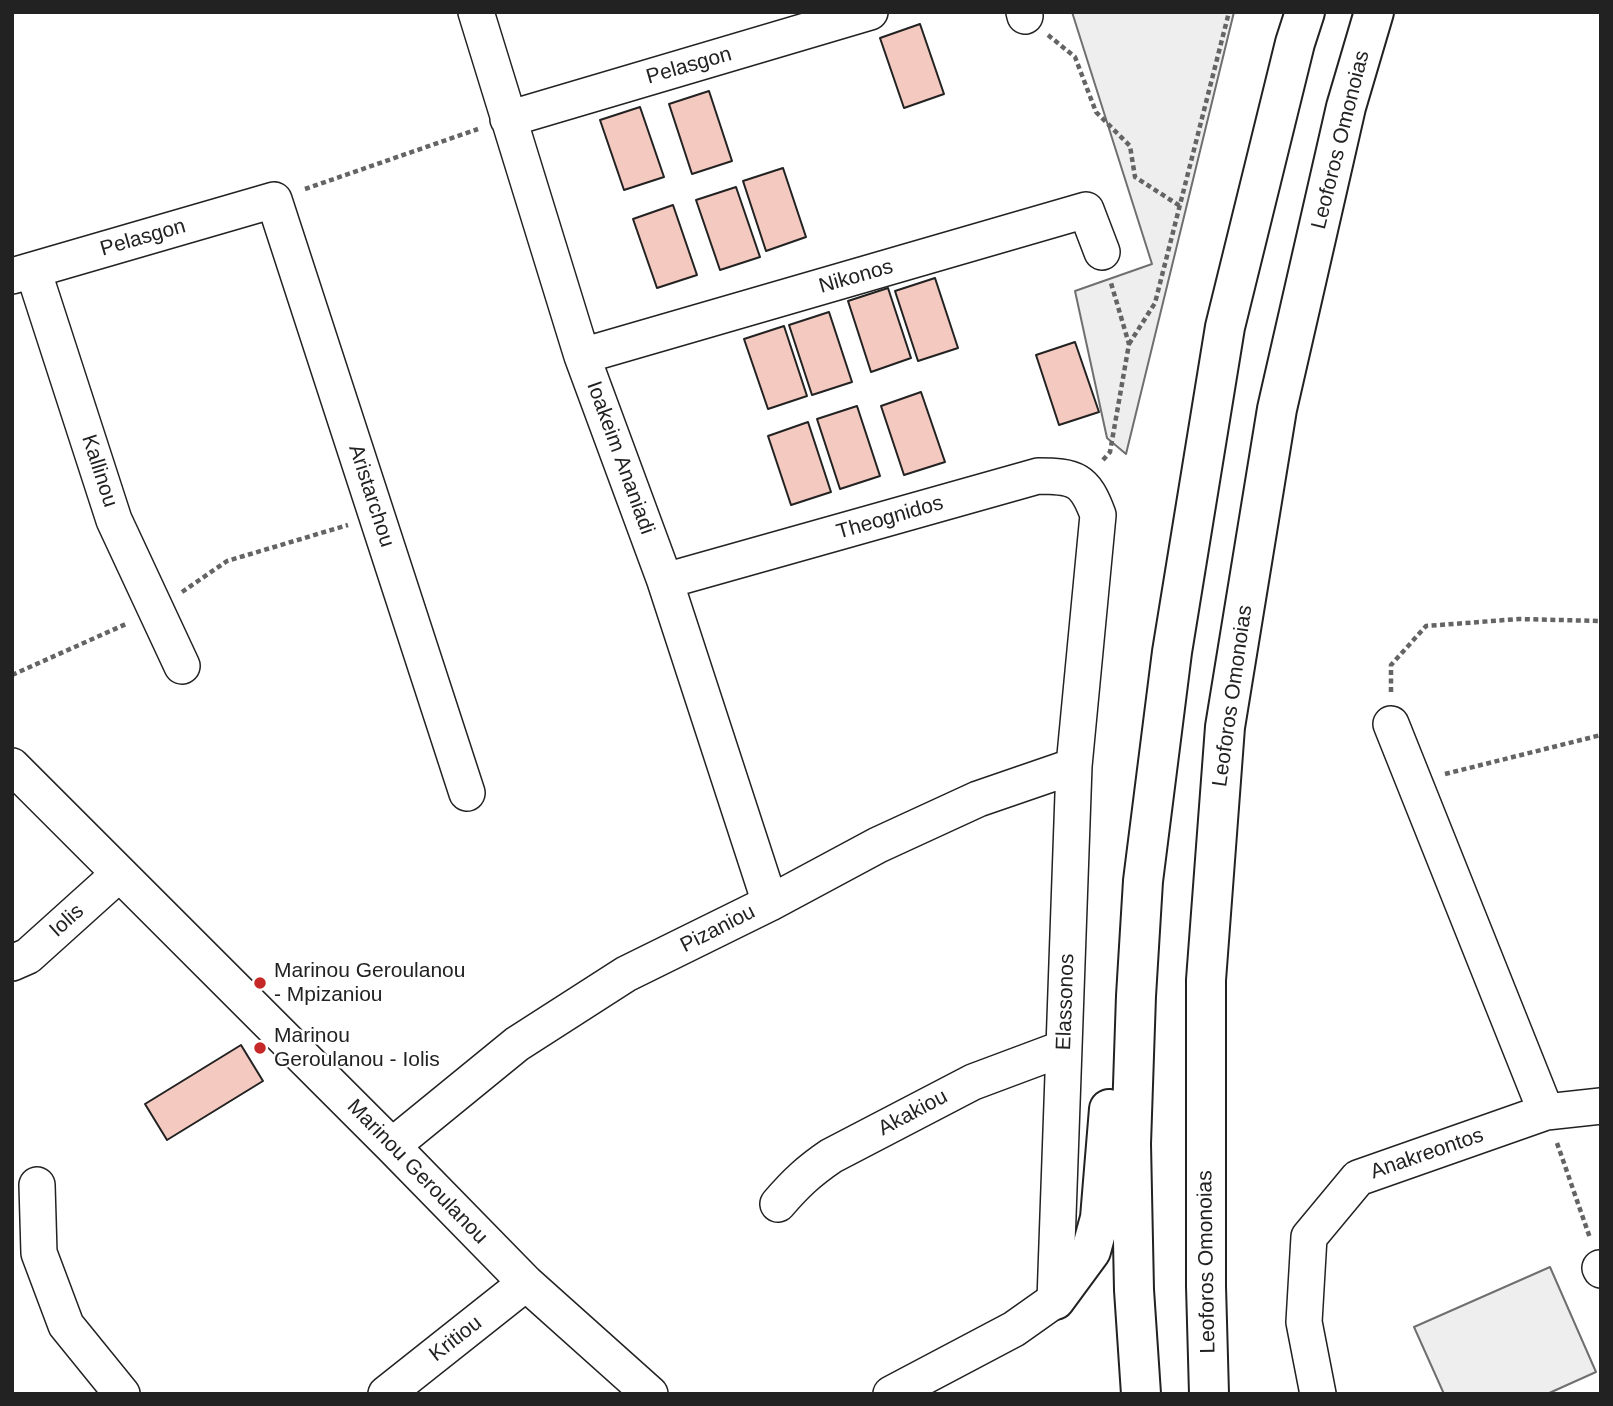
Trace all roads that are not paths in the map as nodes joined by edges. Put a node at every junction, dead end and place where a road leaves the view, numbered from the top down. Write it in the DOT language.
graph roads {
  1 [pos="476,12"];
  2 [pos="870,12"];
  3 [pos="1305,12"];
  4 [pos="1374,12"];
  5 [pos="508,119"];
  6 [pos="274,200"];
  7 [pos="1102,252"];
  8 [pos="23,273"];
  9 [pos="582,356"];
  10 [pos="1081,484"];
  11 [pos="665,581"];
  12 [pos="182,666"];
  13 [pos="1391,724"];
  14 [pos="12,766"];
  15 [pos="1074,766"];
  16 [pos="467,793"];
  17 [pos="119,874"];
  18 [pos="770,903"];
  19 [pos="12,963"];
  20 [pos="1136,996"];
  21 [pos="1064,1048"];
  22 [pos="1601,1106"];
  23 [pos="1546,1112"];
  24 [pos="392,1146"];
  25 [pos="37,1185"];
  26 [pos="778,1204"];
  27 [pos="526,1283"];
  28 [pos="1055,1300"];
  29 [pos="122,1394"];
  30 [pos="386,1394"];
  31 [pos="650,1394"];
  32 [pos="891,1394"];
  33 [pos="1141,1394"];
  34 [pos="1209,1394"];
  35 [pos="1318,1394"];
  1 -- 5 [label="street, Ioakeim Ananiadi"];
  2 -- 5 [label="street, Pelasgon"];
  3 -- 20 [label="main road"];
  4 -- 34 [label="main road, Leoforos Omonoias"];
  5 -- 9 [label="street, Ioakeim Ananiadi"];
  6 -- 8 [label="street, Pelasgon"];
  6 -- 16 [label="street, Aristarchou"];
  7 -- 9 [label="street, Nikonos"];
  8 -- 12 [label="street, Kallinou"];
  9 -- 11 [label="street, Ioakeim Ananiadi"];
  10 -- 11 [label="street, Theognidos"];
  10 -- 15 [label="street, Elassonos"];
  11 -- 18 [label="street, Ioakeim Ananiadi"];
  13 -- 23 [label="street"];
  14 -- 17 [label="street, Marinou Geroulanou"];
  15 -- 18 [label="street, Pizaniou"];
  15 -- 21 [label="street, Elassonos"];
  17 -- 19 [label="street, Iolis"];
  17 -- 24 [label="street, Marinou Geroulanou"];
  18 -- 24 [label="street, Pizaniou"];
  20 -- 28 [label="main road"];
  20 -- 33 [label="main road"];
  21 -- 26 [label="street, Akakiou"];
  21 -- 28 [label="street, Elassonos"];
  22 -- 23 [label="street, Anakreontos"];
  23 -- 35 [label="street, Anakreontos"];
  24 -- 27 [label="street, Marinou Geroulanou"];
  25 -- 29 [label="street"];
  27 -- 30 [label="street, Kritiou"];
  27 -- 31 [label="street, Marinou Geroulanou"];
  28 -- 32 [label="street"];
}
